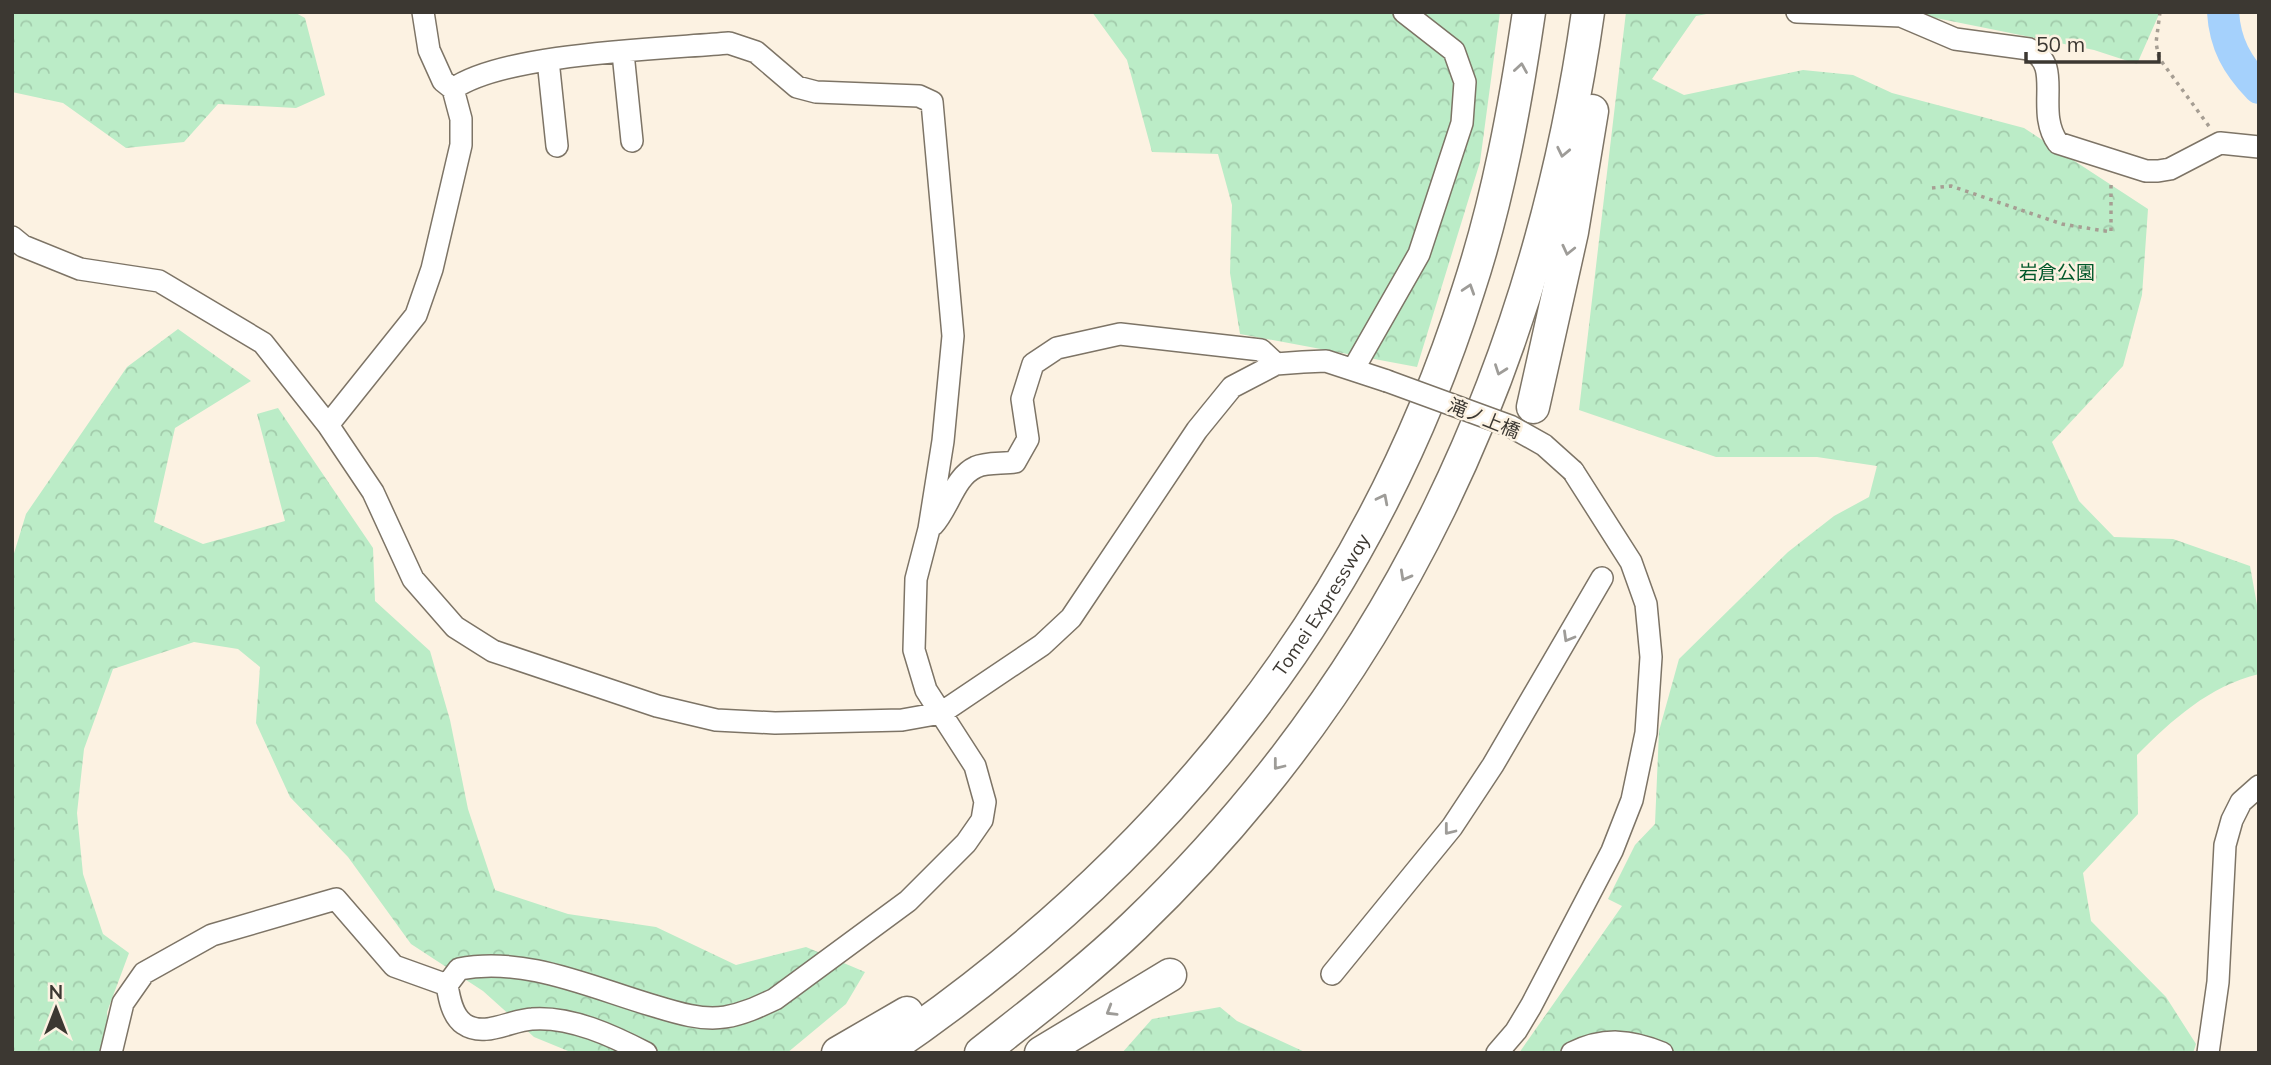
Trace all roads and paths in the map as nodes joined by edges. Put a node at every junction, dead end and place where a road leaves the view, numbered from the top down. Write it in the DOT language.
graph roads {
  1 [pos="423,12"];
  2 [pos="1404,12"];
  3 [pos="1530,12"];
  4 [pos="1588,12"];
  5 [pos="1599,12"];
  6 [pos="1797,12"];
  7 [pos="2160,12"];
  8 [pos="622,53"];
  9 [pos="548,60"];
  10 [pos="453,89"];
  11 [pos="632,141"];
  12 [pos="2220,143"];
  13 [pos="556,146"];
  14 [pos="2259,147"];
  15 [pos="2111,179"];
  16 [pos="1932,188"];
  17 [pos="12,237"];
  18 [pos="1276,364"];
  19 [pos="1354,368"];
  20 [pos="1533,407"];
  21 [pos="328,425"];
  22 [pos="929,529"];
  23 [pos="1602,578"];
  24 [pos="1313,619"];
  25 [pos="941,713"];
  26 [pos="2259,786"];
  27 [pos="1332,974"];
  28 [pos="1170,975"];
  29 [pos="447,985"];
  30 [pos="111,1053"];
  31 [pos="646,1053"];
  32 [pos="838,1053"];
  33 [pos="883,1053"];
  34 [pos="981,1053"];
  35 [pos="1041,1053"];
  36 [pos="1497,1053"];
  37 [pos="1572,1053"];
  38 [pos="1662,1053"];
  39 [pos="2208,1053"];
  1 -- 10 [label="street"];
  2 -- 19 [label="street"];
  24 -- 3 [label="highway, Tomei Expressway, one-way"];
  4 -- 34 [label="highway, one-way"];
  5 -- 20 [label="highway, one-way"];
  6 -- 12 [label="street"];
  7 -- 12 [label="path"];
  8 -- 9 [label="street"];
  8 -- 11 [label="street"];
  8 -- 22 [label="street"];
  9 -- 10 [label="street"];
  9 -- 13 [label="street"];
  10 -- 21 [label="street"];
  12 -- 14 [label="street"];
  15 -- 16 [label="path"];
  17 -- 21 [label="street"];
  18 -- 19 [label="street, 滝ノ上橋"];
  18 -- 22 [label="street"];
  18 -- 25 [label="street"];
  19 -- 36 [label="street, 滝ノ上橋, bridge"];
  21 -- 25 [label="street"];
  22 -- 25 [label="street"];
  23 -- 27 [label="street, one-way"];
  24 -- 32 [label="highway"];
  24 -- 33 [label="highway, Tomei Expressway"];
  25 -- 29 [label="street"];
  26 -- 39 [label="street"];
  28 -- 35 [label="highway, one-way"];
  29 -- 30 [label="street"];
  29 -- 31 [label="street"];
  37 -- 38 [label="street"];
}
